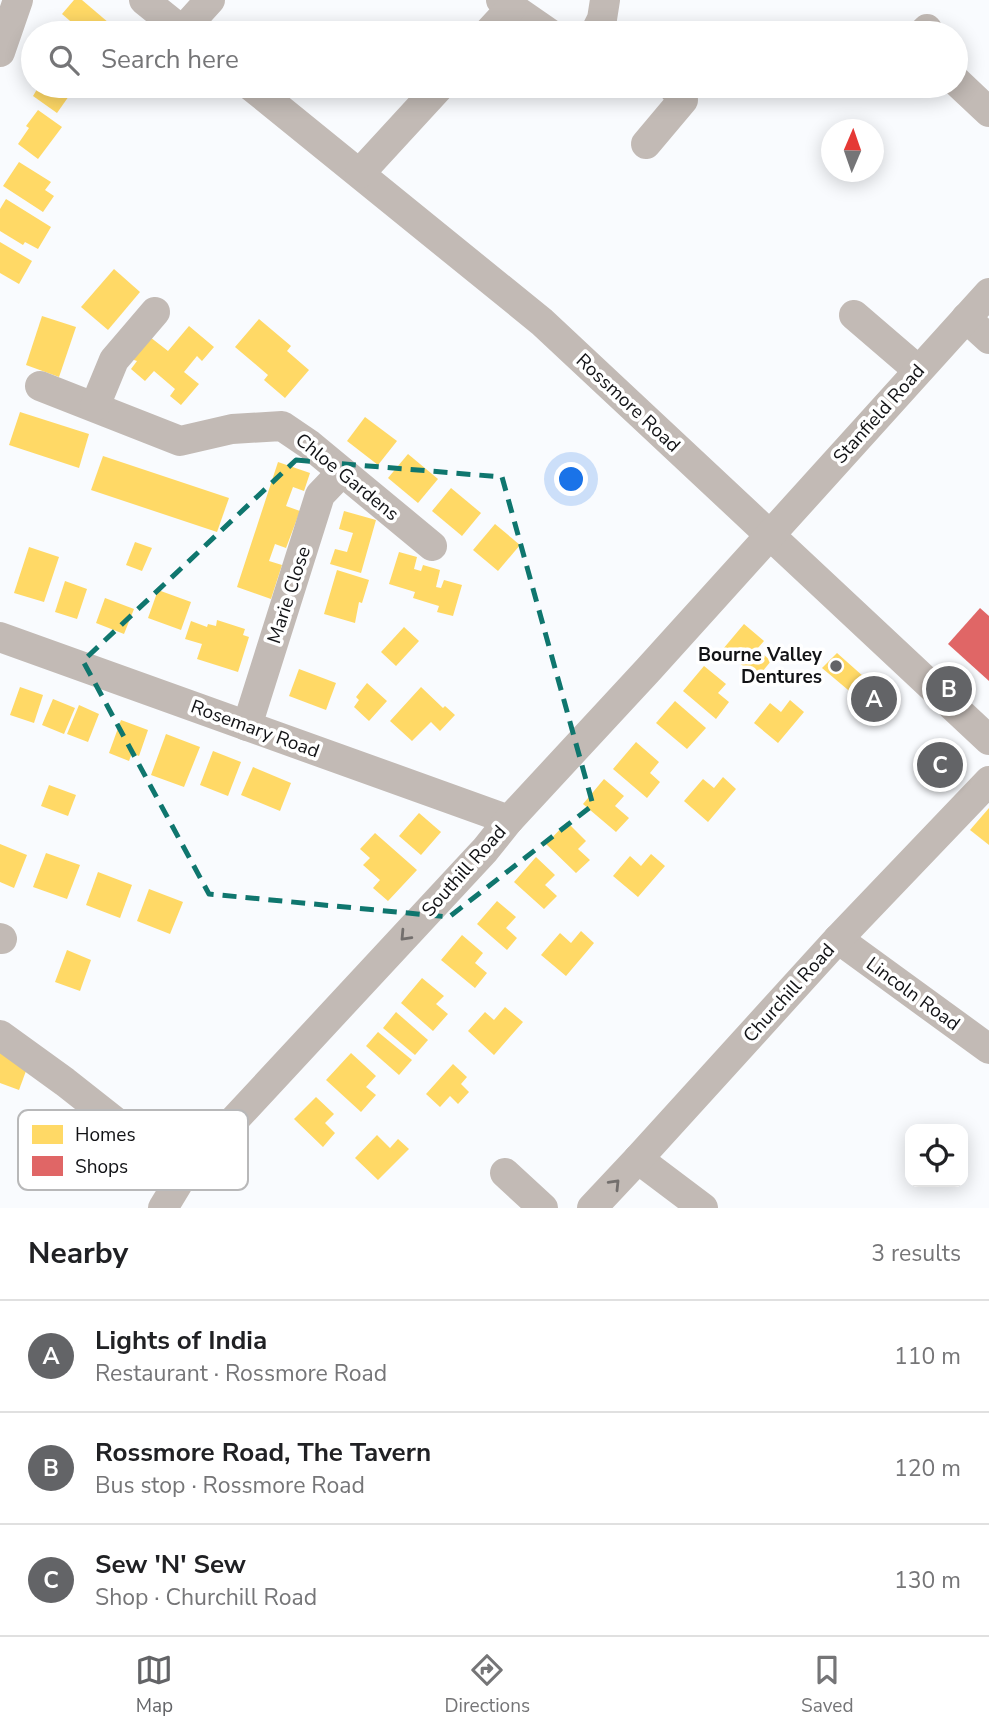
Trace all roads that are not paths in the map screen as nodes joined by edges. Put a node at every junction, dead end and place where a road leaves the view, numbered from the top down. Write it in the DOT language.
graph roads {
  1 [pos="18,0"];
  2 [pos="144,0"];
  3 [pos="211,0"];
  4 [pos="605,0"];
  5 [pos="506,4"];
  6 [pos="170,21"];
  7 [pos="193,21"];
  8 [pos="495,21"];
  9 [pos="531,21"];
  10 [pos="600,21"];
  11 [pos="0,52"];
  12 [pos="968,92"];
  13 [pos="266,98"];
  14 [pos="429,98"];
  15 [pos="682,98"];
  16 [pos="989,112"];
  17 [pos="646,144"];
  18 [pos="360,173"];
  19 [pos="989,293"];
  20 [pos="155,312"];
  21 [pos="854,315"];
  22 [pos="966,318"];
  23 [pos="989,339"];
  24 [pos="918,370"];
  25 [pos="40,386"];
  26 [pos="94,407"];
  27 [pos="342,472"];
  28 [pos="769,535"];
  29 [pos="432,546"];
  30 [pos="0,637"];
  31 [pos="247,726"];
  32 [pos="989,740"];
  33 [pos="989,781"];
  34 [pos="509,820"];
  35 [pos="838,939"];
  36 [pos="0,1035"];
  37 [pos="989,1049"];
  38 [pos="106,1110"];
  39 [pos="242,1110"];
  40 [pos="638,1159"];
  41 [pos="505,1173"];
  42 [pos="175,1190"];
  43 [pos="163,1208"];
  44 [pos="544,1208"];
  45 [pos="592,1208"];
  46 [pos="702,1208"];
  1 -- 11 [label="street"];
  2 -- 6 [label="street"];
  3 -- 7 [label="street"];
  4 -- 10 [label="street"];
  5 -- 8 [label="street"];
  5 -- 9 [label="street"];
  12 -- 16 [label="street"];
  13 -- 18 [label="street, Rossmore Road"];
  14 -- 18 [label="street"];
  15 -- 17 [label="street"];
  18 -- 28 [label="street, Rossmore Road"];
  19 -- 22 [label="street, Stanfield Road"];
  20 -- 26 [label="street"];
  21 -- 24 [label="street"];
  22 -- 23 [label="street"];
  22 -- 24 [label="street, Stanfield Road"];
  24 -- 28 [label="street, Stanfield Road"];
  25 -- 26 [label="street, Chloe Gardens"];
  26 -- 27 [label="street, Chloe Gardens"];
  27 -- 29 [label="street, Chloe Gardens"];
  27 -- 31 [label="street, Marie Close"];
  28 -- 32 [label="street, Rossmore Road"];
  28 -- 34 [label="street, Southill Road"];
  30 -- 31 [label="street, Rosemary Road"];
  31 -- 34 [label="street, Rosemary Road"];
  33 -- 35 [label="street, Churchill Road"];
  34 -- 39 [label="street, Southill Road, one-way"];
  35 -- 37 [label="street, Lincoln Road"];
  35 -- 40 [label="street, Churchill Road"];
  36 -- 38 [label="street"];
  45 -- 40 [label="street, Churchill Road, one-way"];
  40 -- 46 [label="street"];
  41 -- 44 [label="street"];
  42 -- 43 [label="street, Southill Road"];
}
